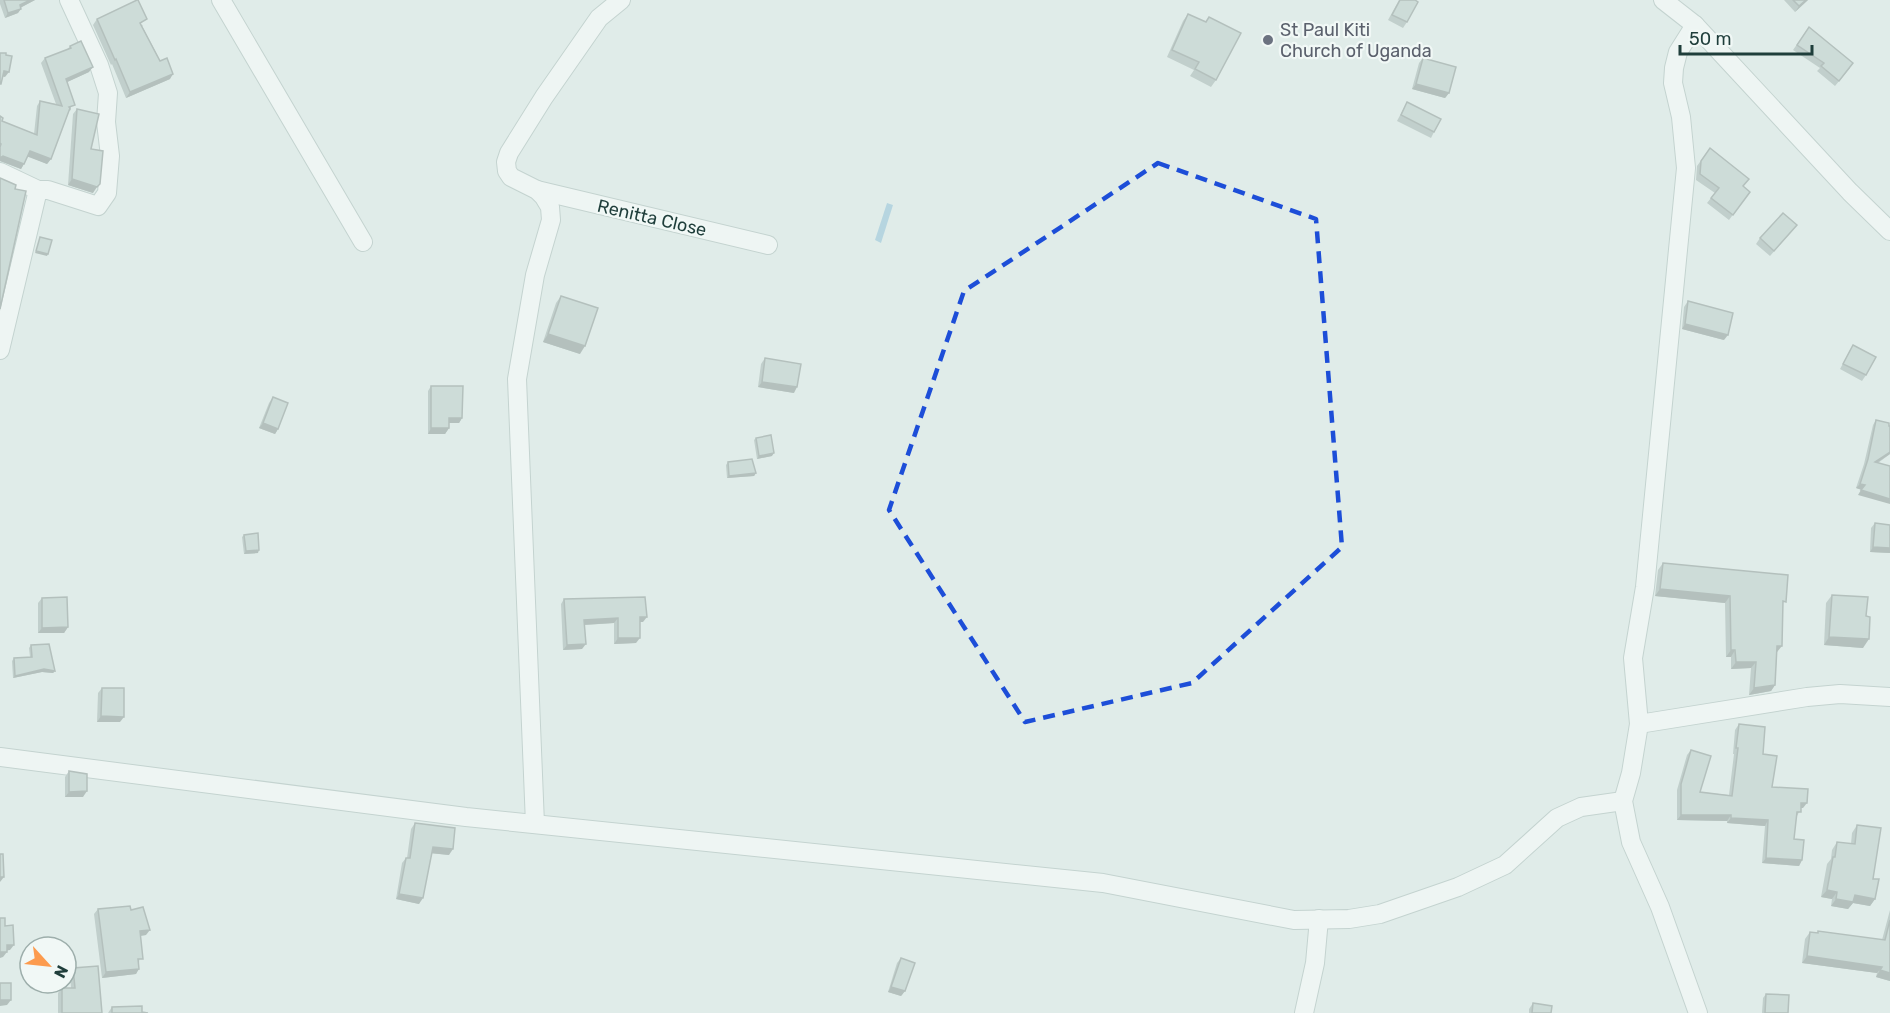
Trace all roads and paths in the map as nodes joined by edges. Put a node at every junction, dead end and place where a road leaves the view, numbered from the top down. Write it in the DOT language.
graph roads {
  1 [pos="69,0"];
  2 [pos="221,0"];
  3 [pos="621,0"];
  4 [pos="1663,0"];
  5 [pos="1695,25"];
  6 [pos="0,172"];
  7 [pos="38,190"];
  8 [pos="537,190"];
  9 [pos="1890,231"];
  10 [pos="363,242"];
  11 [pos="768,245"];
  12 [pos="6,304"];
  13 [pos="0,350"];
  14 [pos="1890,697"];
  15 [pos="1639,724"];
  16 [pos="0,757"];
  17 [pos="1623,801"];
  18 [pos="535,824"];
  19 [pos="1319,919"];
  20 [pos="1304,1013"];
  21 [pos="1698,1013"];
  1 -- 7 [label="street"];
  2 -- 10 [label="street"];
  3 -- 8 [label="street, Renitta Close"];
  4 -- 5 [label="street"];
  5 -- 9 [label="street"];
  5 -- 15 [label="street"];
  6 -- 7 [label="street"];
  7 -- 12 [label="street"];
  8 -- 11 [label="street, Renitta Close"];
  8 -- 18 [label="street"];
  12 -- 13 [label="street"];
  14 -- 15 [label="street"];
  15 -- 17 [label="street"];
  16 -- 18 [label="street"];
  17 -- 19 [label="street"];
  17 -- 21 [label="street"];
  18 -- 19 [label="street"];
  19 -- 20 [label="street"];
}
